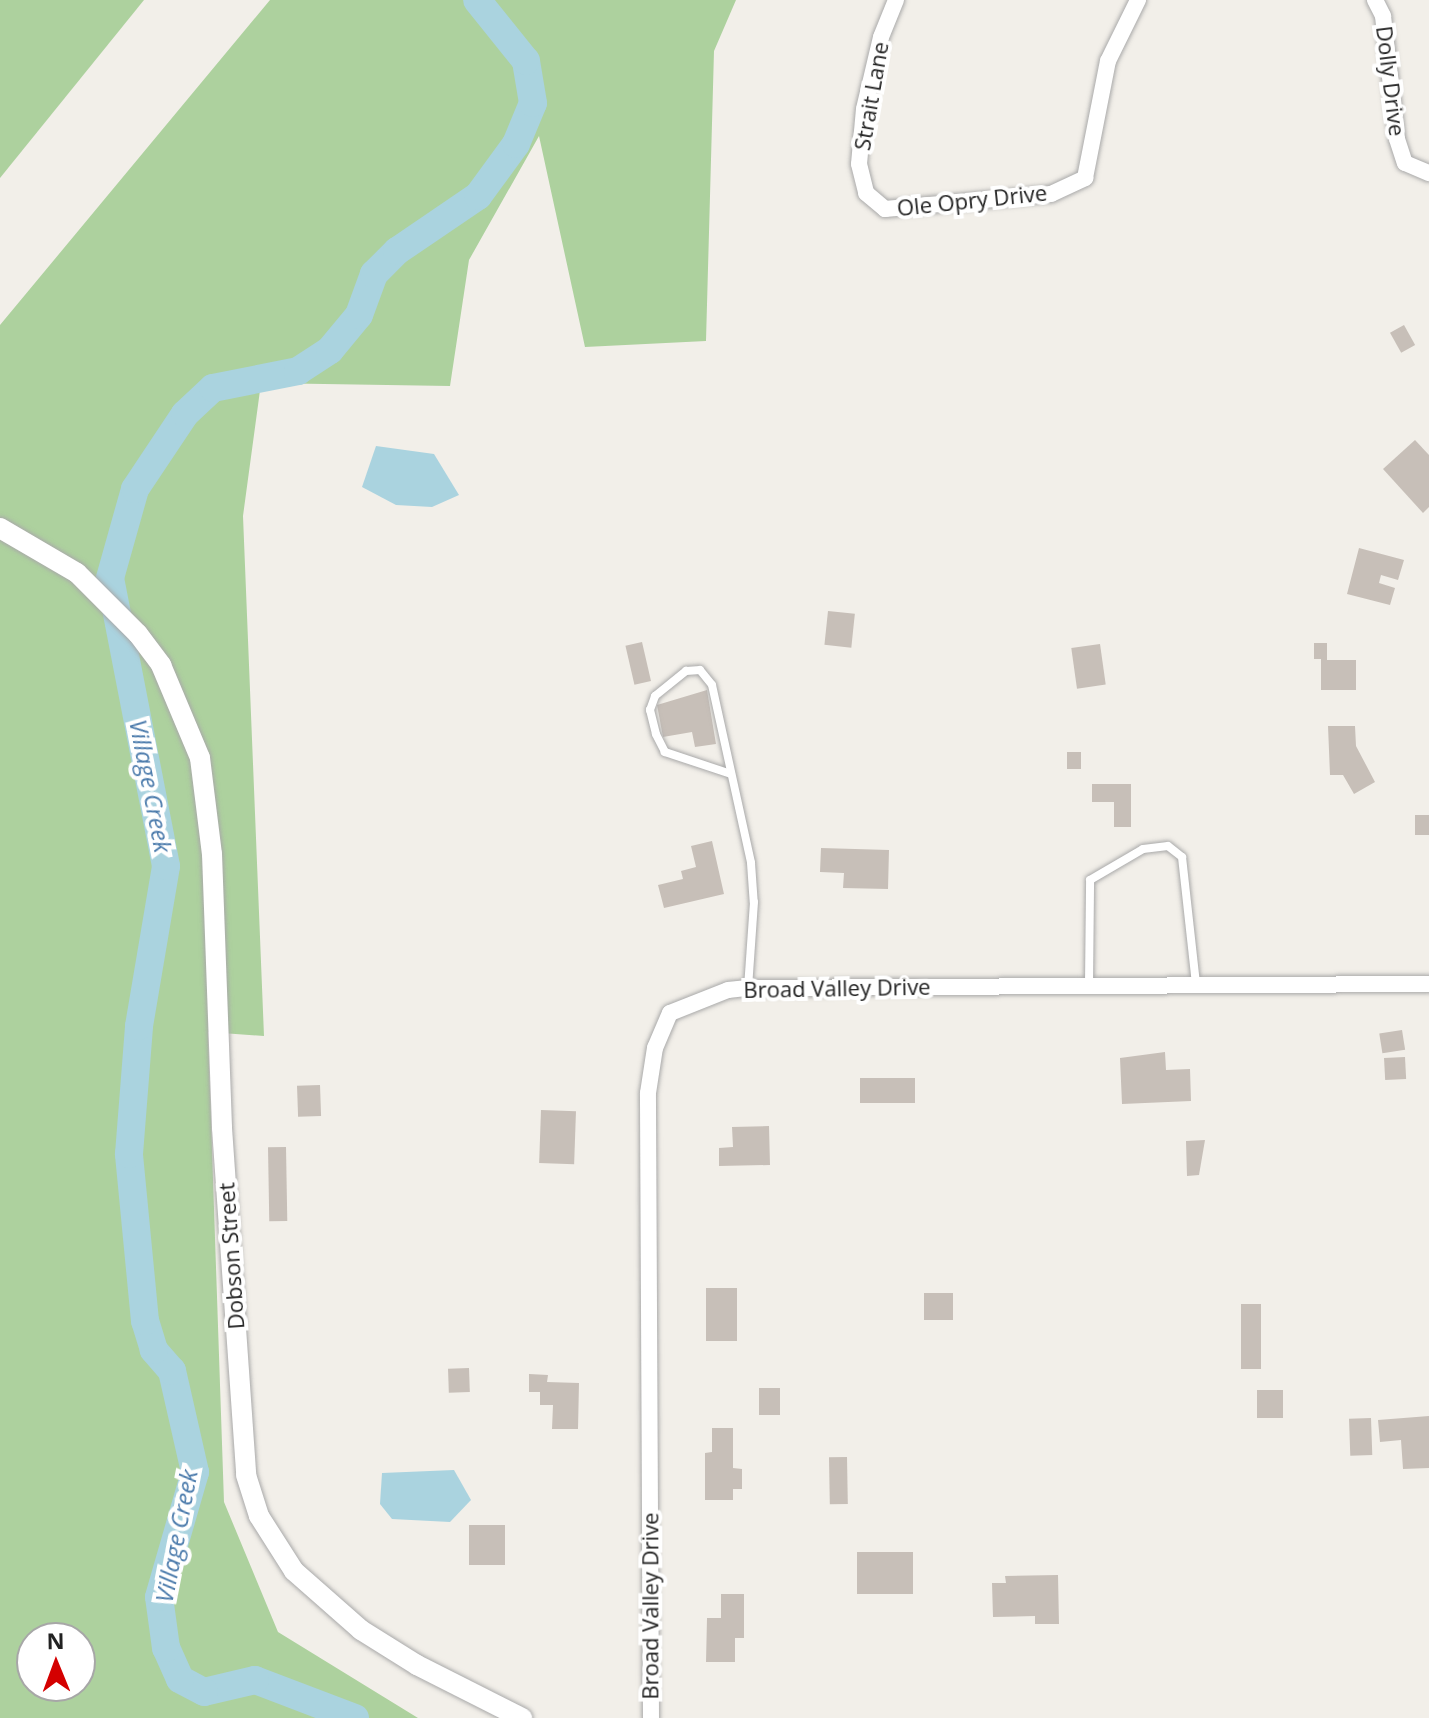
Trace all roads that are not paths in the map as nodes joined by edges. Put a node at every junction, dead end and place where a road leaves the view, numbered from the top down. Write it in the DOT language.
graph roads {
  1 [pos="896,0"];
  2 [pos="1138,0"];
  3 [pos="1375,0"];
  4 [pos="1429,173"];
  5 [pos="866,193"];
  6 [pos="0,528"];
  7 [pos="731,774"];
  8 [pos="1089,984"];
  9 [pos="1196,984"];
  10 [pos="1429,984"];
  11 [pos="748,988"];
  12 [pos="522,1718"];
  13 [pos="651,1718"];
  1 -- 5 [label="street, Strait Lane"];
  2 -- 5 [label="street, Ole Opry Drive"];
  3 -- 4 [label="street, Dolly Drive"];
  6 -- 12 [label="street, Dobson Street"];
  7 -- 7 [label="lane"];
  7 -- 11 [label="lane"];
  8 -- 9 [label="street, Broad Valley Drive"];
  8 -- 9 [label="lane"];
  8 -- 11 [label="street, Broad Valley Drive"];
  9 -- 10 [label="street, Broad Valley Drive"];
  11 -- 13 [label="street, Broad Valley Drive"];
}
